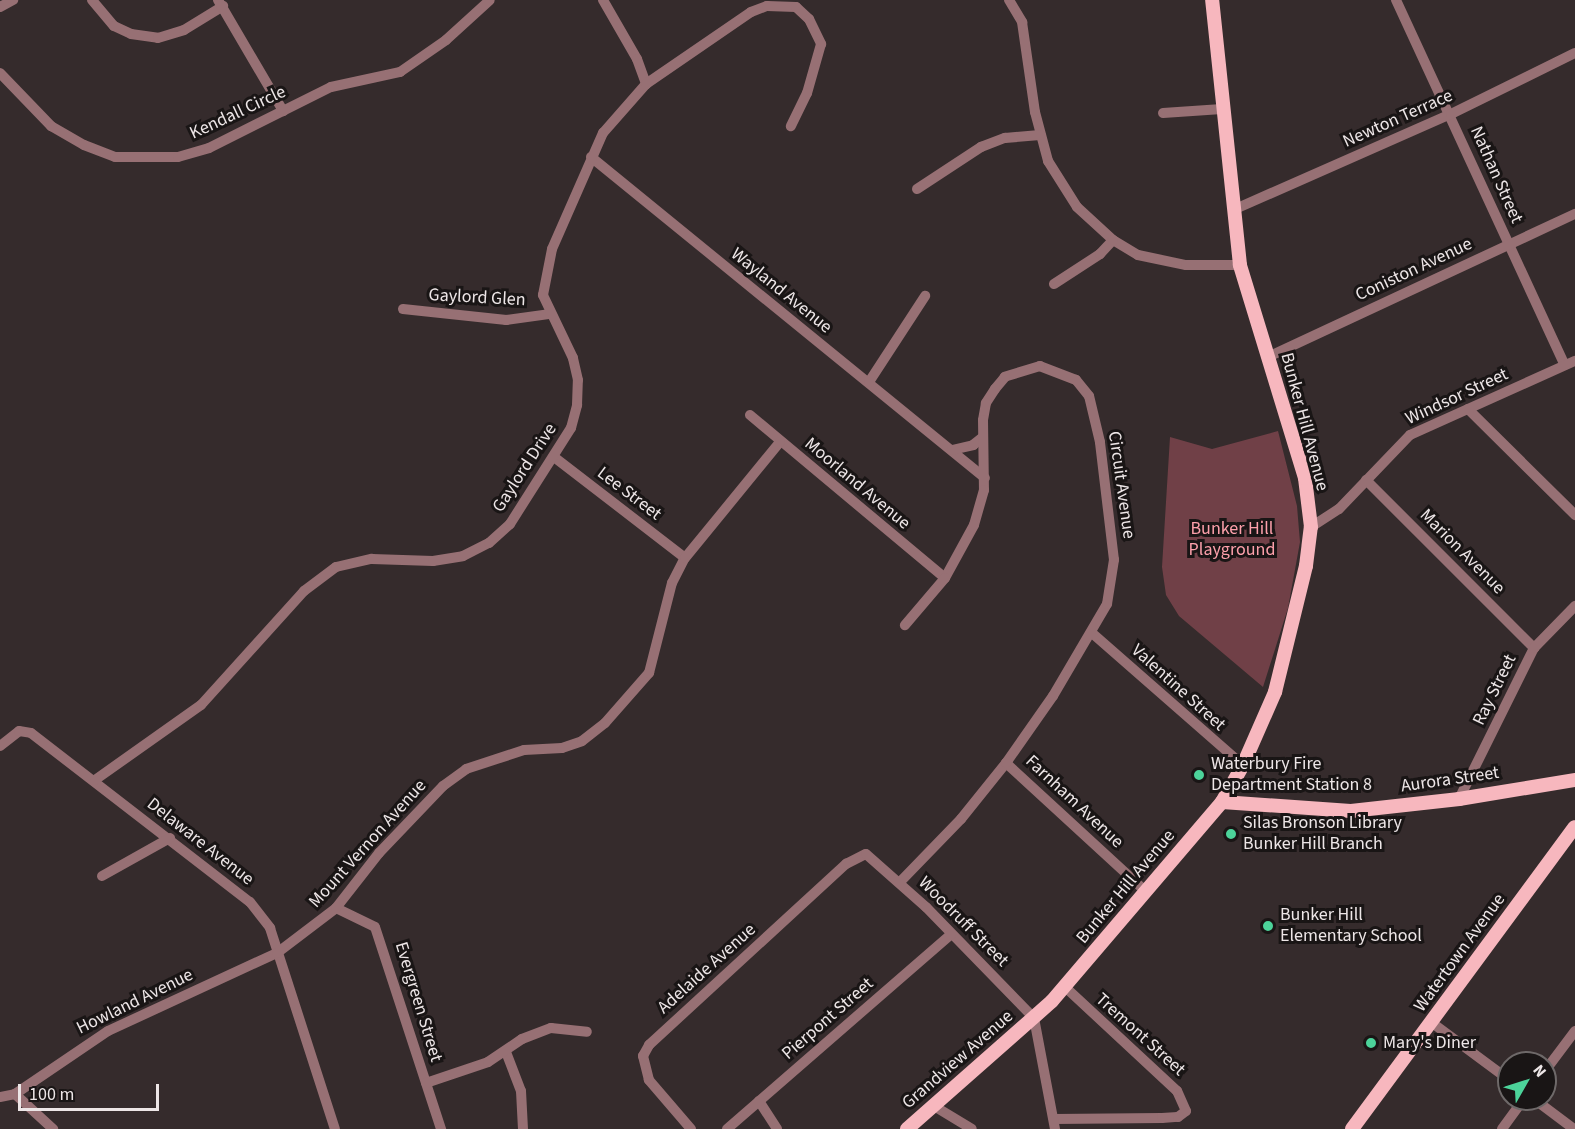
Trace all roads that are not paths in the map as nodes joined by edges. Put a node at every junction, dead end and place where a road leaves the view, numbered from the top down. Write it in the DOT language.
graph roads {
  1 [pos="13,0"];
  2 [pos="92,0"];
  3 [pos="490,0"];
  4 [pos="603,0"];
  5 [pos="1009,0"];
  6 [pos="1212,0"];
  7 [pos="1396,0"];
  8 [pos="220,3"];
  9 [pos="0,8"];
  10 [pos="1575,53"];
  11 [pos="0,73"];
  12 [pos="646,84"];
  13 [pos="1222,109"];
  14 [pos="283,111"];
  15 [pos="1162,113"];
  16 [pos="1451,114"];
  17 [pos="791,126"];
  18 [pos="1040,135"];
  19 [pos="591,157"];
  20 [pos="917,189"];
  21 [pos="1233,210"];
  22 [pos="1575,214"];
  23 [pos="1113,240"];
  24 [pos="1509,244"];
  25 [pos="1240,265"];
  26 [pos="1054,284"];
  27 [pos="925,296"];
  28 [pos="403,309"];
  29 [pos="549,314"];
  30 [pos="1268,357"];
  31 [pos="1570,363"];
  32 [pos="868,381"];
  33 [pos="1468,409"];
  34 [pos="750,415"];
  35 [pos="983,437"];
  36 [pos="780,442"];
  37 [pos="952,450"];
  38 [pos="554,457"];
  39 [pos="985,478"];
  40 [pos="1366,480"];
  41 [pos="1575,515"];
  42 [pos="1311,527"];
  43 [pos="685,558"];
  44 [pos="945,578"];
  45 [pos="1575,606"];
  46 [pos="905,624"];
  47 [pos="1092,633"];
  48 [pos="1534,648"];
  49 [pos="0,746"];
  50 [pos="1006,763"];
  51 [pos="1243,765"];
  52 [pos="95,780"];
  53 [pos="1575,780"];
  54 [pos="1459,799"];
  55 [pos="1222,802"];
  56 [pos="1575,827"];
  57 [pos="170,838"];
  58 [pos="866,854"];
  59 [pos="102,876"];
  60 [pos="900,882"];
  61 [pos="1145,891"];
  62 [pos="336,908"];
  63 [pos="951,934"];
  64 [pos="278,953"];
  65 [pos="1065,987"];
  66 [pos="1034,1018"];
  67 [pos="1431,1022"];
  68 [pos="1575,1031"];
  69 [pos="586,1032"];
  70 [pos="506,1052"];
  71 [pos="1557,1055"];
  72 [pos="1497,1071"];
  73 [pos="426,1083"];
  74 [pos="15,1094"];
  75 [pos="0,1097"];
  76 [pos="759,1101"];
  77 [pos="934,1106"];
  78 [pos="1515,1111"];
  79 [pos="1550,1111"];
  80 [pos="1055,1124"];
  81 [pos="53,1129"];
  82 [pos="335,1129"];
  83 [pos="441,1129"];
  84 [pos="523,1129"];
  85 [pos="692,1129"];
  86 [pos="727,1129"];
  87 [pos="777,1129"];
  88 [pos="907,1129"];
  89 [pos="972,1129"];
  90 [pos="1352,1129"];
  91 [pos="1502,1129"];
  92 [pos="1574,1129"];
  1 -- 9 [label="street"];
  2 -- 8 [label="street"];
  3 -- 14 [label="street, Kendall Circle"];
  4 -- 12 [label="street"];
  5 -- 18 [label="street"];
  6 -- 13 [label="main road, Bunker Hill Avenue"];
  7 -- 16 [label="street, Nathan Street"];
  8 -- 14 [label="street"];
  10 -- 16 [label="street, Newton Terrace"];
  11 -- 14 [label="street, Kendall Circle"];
  12 -- 17 [label="street, Gaylord Drive"];
  12 -- 19 [label="street, Gaylord Drive"];
  13 -- 15 [label="street"];
  13 -- 21 [label="main road, Bunker Hill Avenue"];
  16 -- 21 [label="street, Newton Terrace"];
  16 -- 24 [label="street, Nathan Street"];
  18 -- 20 [label="street"];
  18 -- 23 [label="street"];
  19 -- 29 [label="street, Gaylord Drive"];
  19 -- 32 [label="street, Wayland Avenue"];
  21 -- 25 [label="main road, Bunker Hill Avenue"];
  22 -- 24 [label="street, Coniston Avenue"];
  23 -- 25 [label="street"];
  23 -- 26 [label="street"];
  24 -- 30 [label="street, Coniston Avenue"];
  24 -- 31 [label="street, Nathan Street"];
  25 -- 30 [label="main road, Bunker Hill Avenue"];
  27 -- 32 [label="street"];
  28 -- 29 [label="street, Gaylord Glen"];
  29 -- 38 [label="street, Gaylord Drive"];
  30 -- 42 [label="main road, Bunker Hill Avenue"];
  31 -- 33 [label="street, Windsor Street"];
  32 -- 37 [label="street, Wayland Avenue"];
  33 -- 40 [label="street, Windsor Street"];
  33 -- 41 [label="street"];
  34 -- 36 [label="street, Moorland Avenue"];
  35 -- 37 [label="street"];
  35 -- 39 [label="street, Circuit Avenue"];
  35 -- 47 [label="street, Circuit Avenue"];
  36 -- 43 [label="street, Mount Vernon Avenue"];
  36 -- 44 [label="street, Moorland Avenue"];
  37 -- 39 [label="street, Wayland Avenue"];
  38 -- 43 [label="street, Lee Street"];
  38 -- 52 [label="street, Gaylord Drive"];
  39 -- 44 [label="street, Circuit Avenue"];
  40 -- 42 [label="street, Windsor Street"];
  40 -- 48 [label="street, Marion Avenue"];
  42 -- 51 [label="main road, Bunker Hill Avenue"];
  43 -- 62 [label="street, Mount Vernon Avenue"];
  44 -- 46 [label="street, Circuit Avenue"];
  45 -- 48 [label="street, Ray Street"];
  47 -- 50 [label="street, Circuit Avenue"];
  47 -- 51 [label="street, Valentine Street"];
  48 -- 54 [label="street, Ray Street"];
  49 -- 52 [label="street, Delaware Avenue"];
  50 -- 60 [label="street, Circuit Avenue"];
  50 -- 61 [label="street, Farnham Avenue"];
  51 -- 55 [label="main road, Bunker Hill Avenue"];
  52 -- 57 [label="street, Delaware Avenue"];
  53 -- 54 [label="main road, Aurora Street"];
  54 -- 55 [label="main road, Aurora Street"];
  55 -- 61 [label="main road, Bunker Hill Avenue"];
  56 -- 67 [label="main road, Watertown Avenue"];
  57 -- 59 [label="street"];
  57 -- 64 [label="street, Delaware Avenue"];
  58 -- 60 [label="street, Woodruff Street"];
  58 -- 85 [label="street, Adelaide Avenue"];
  60 -- 63 [label="street, Woodruff Street"];
  61 -- 65 [label="main road, Bunker Hill Avenue"];
  62 -- 64 [label="street, Mount Vernon Avenue"];
  62 -- 73 [label="street, Evergreen Street"];
  63 -- 66 [label="street, Woodruff Street"];
  63 -- 76 [label="street, Pierpont Street"];
  64 -- 74 [label="street, Howland Avenue"];
  64 -- 82 [label="street, Delaware Avenue"];
  65 -- 66 [label="main road, Bunker Hill Avenue"];
  65 -- 80 [label="street, Tremont Street"];
  66 -- 77 [label="main road, Grandview Avenue"];
  66 -- 80 [label="street"];
  67 -- 72 [label="street"];
  67 -- 90 [label="main road, Watertown Avenue"];
  68 -- 71 [label="street"];
  69 -- 70 [label="street"];
  70 -- 73 [label="street"];
  70 -- 84 [label="street"];
  73 -- 83 [label="street, Evergreen Street"];
  74 -- 75 [label="street"];
  74 -- 81 [label="street"];
  76 -- 86 [label="street, Pierpont Street"];
  76 -- 87 [label="street"];
  77 -- 88 [label="main road, Grandview Avenue"];
  77 -- 89 [label="street"];
  78 -- 91 [label="street"];
  79 -- 92 [label="street"];
}
